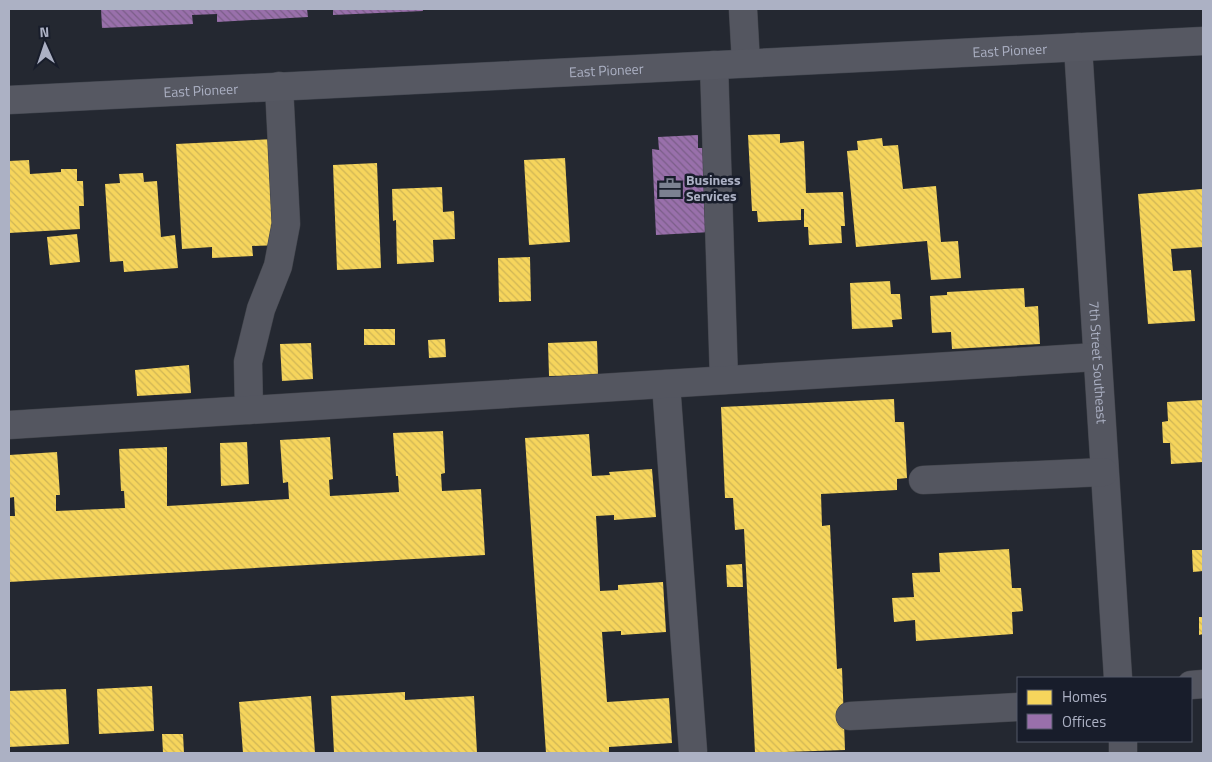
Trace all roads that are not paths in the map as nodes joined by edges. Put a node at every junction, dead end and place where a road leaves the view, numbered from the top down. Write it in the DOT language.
graph roads {
  1 [pos="742,9"];
  2 [pos="1203,41"];
  3 [pos="1078,47"];
  4 [pos="746,63"];
  5 [pos="714,65"];
  6 [pos="279,86"];
  7 [pos="9,100"];
  8 [pos="1096,357"];
  9 [pos="724,380"];
  10 [pos="666,384"];
  11 [pos="249,410"];
  12 [pos="9,425"];
  13 [pos="1104,472"];
  14 [pos="923,480"];
  15 [pos="1118,677"];
  16 [pos="1017,707"];
  17 [pos="850,716"];
  18 [pos="693,751"];
  1 -- 4 [label="street"];
  2 -- 3 [label="main road, East Pioneer"];
  3 -- 4 [label="main road, East Pioneer"];
  3 -- 8 [label="street, 7th Street Southeast"];
  4 -- 5 [label="main road, East Pioneer"];
  5 -- 6 [label="main road, East Pioneer"];
  5 -- 9 [label="street"];
  6 -- 7 [label="main road, East Pioneer"];
  6 -- 11 [label="street"];
  8 -- 9 [label="street"];
  8 -- 13 [label="street, 7th Street Southeast"];
  9 -- 10 [label="street"];
  10 -- 11 [label="street"];
  10 -- 18 [label="street"];
  11 -- 12 [label="street"];
  13 -- 14 [label="street"];
  13 -- 15 [label="street, 7th Street Southeast"];
  16 -- 17 [label="street"];
}
